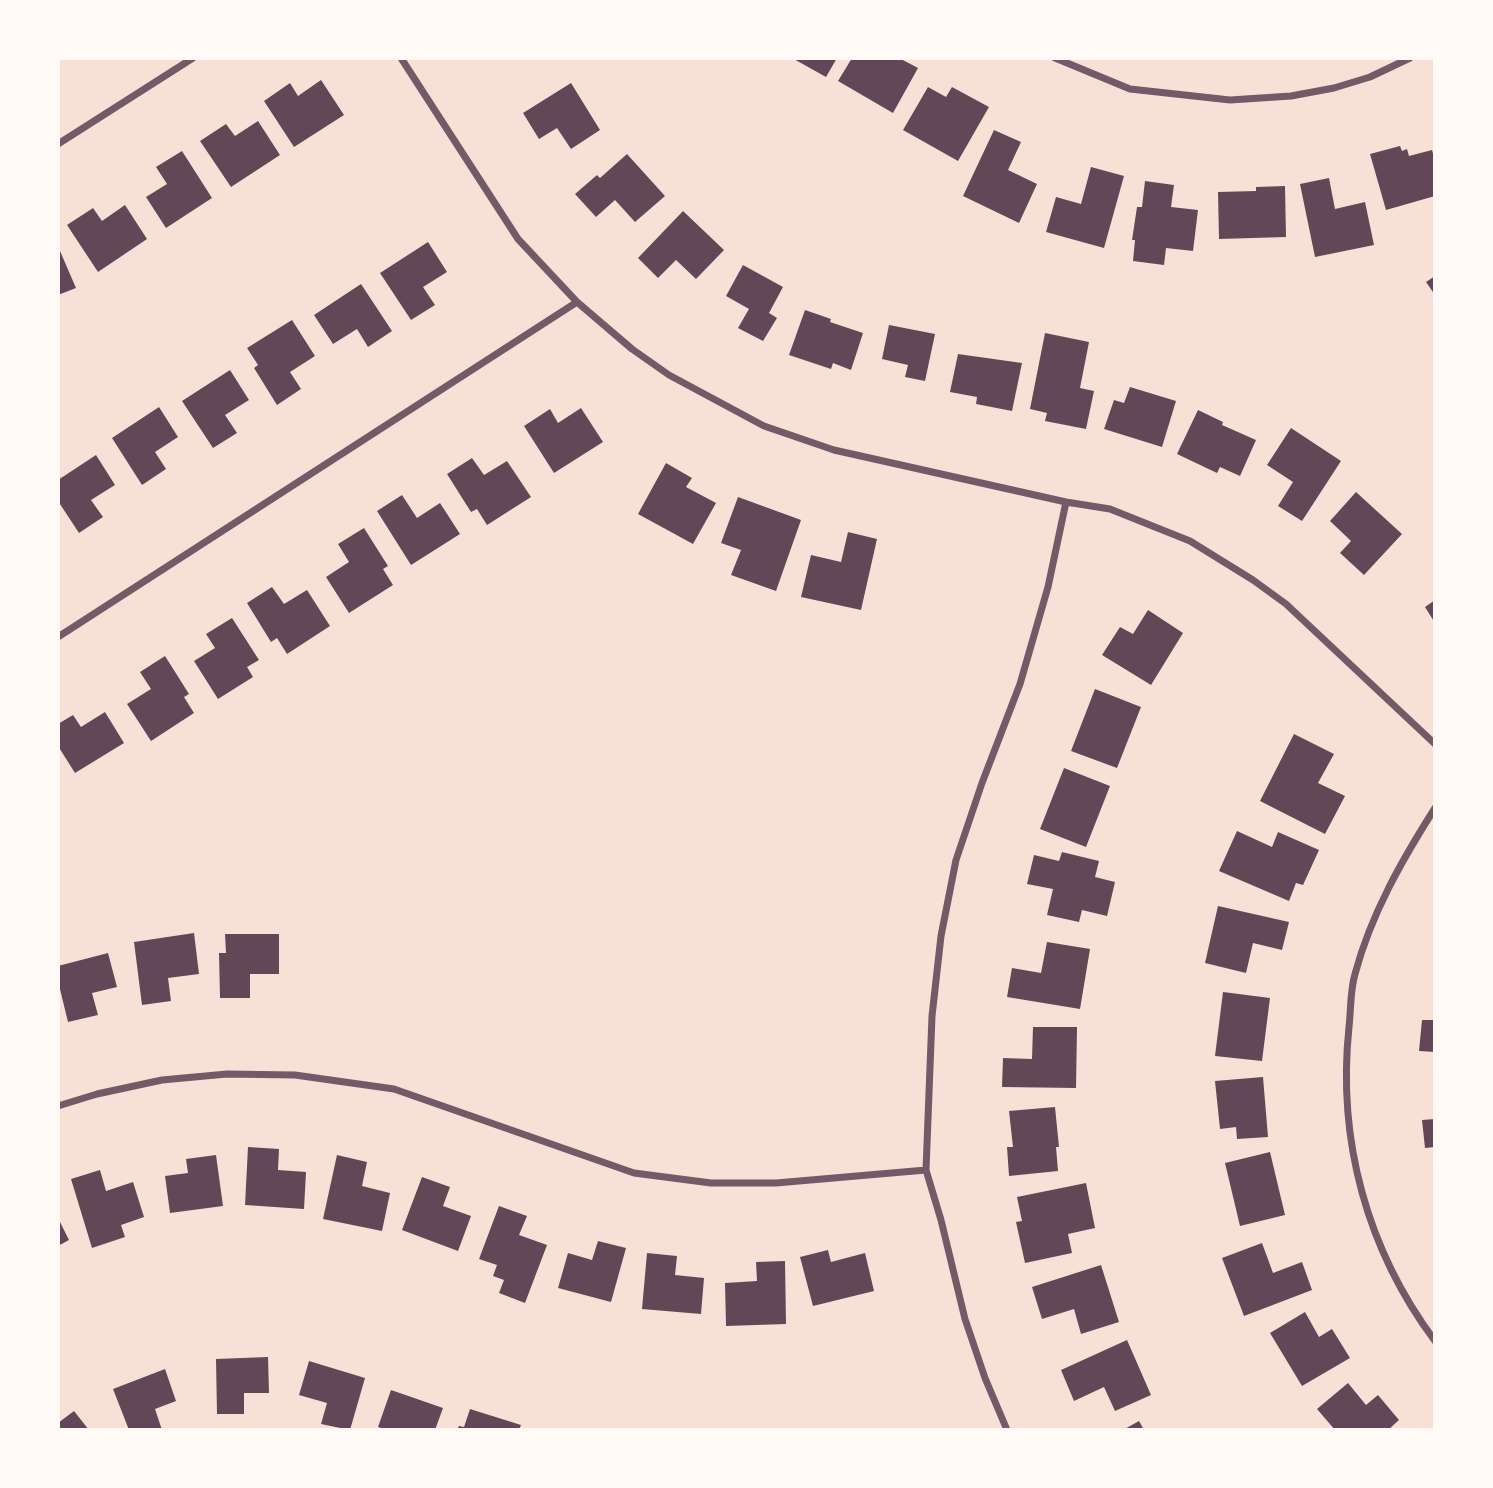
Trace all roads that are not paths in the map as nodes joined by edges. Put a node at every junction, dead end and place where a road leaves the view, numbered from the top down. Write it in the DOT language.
graph roads {
  1 [pos="193,58"];
  2 [pos="401,58"];
  3 [pos="1055,58"];
  4 [pos="1410,58"];
  5 [pos="58,144"];
  6 [pos="577,302"];
  7 [pos="1066,502"];
  8 [pos="58,637"];
  9 [pos="1435,744"];
  10 [pos="1435,808"];
  11 [pos="58,1106"];
  12 [pos="926,1170"];
  13 [pos="1435,1341"];
  14 [pos="1007,1430"];
  1 -- 5 [label="street"];
  2 -- 6 [label="street"];
  3 -- 4 [label="street"];
  6 -- 7 [label="street"];
  6 -- 8 [label="street"];
  7 -- 9 [label="street"];
  7 -- 12 [label="street"];
  10 -- 13 [label="street"];
  11 -- 12 [label="street"];
  12 -- 14 [label="street"];
}
